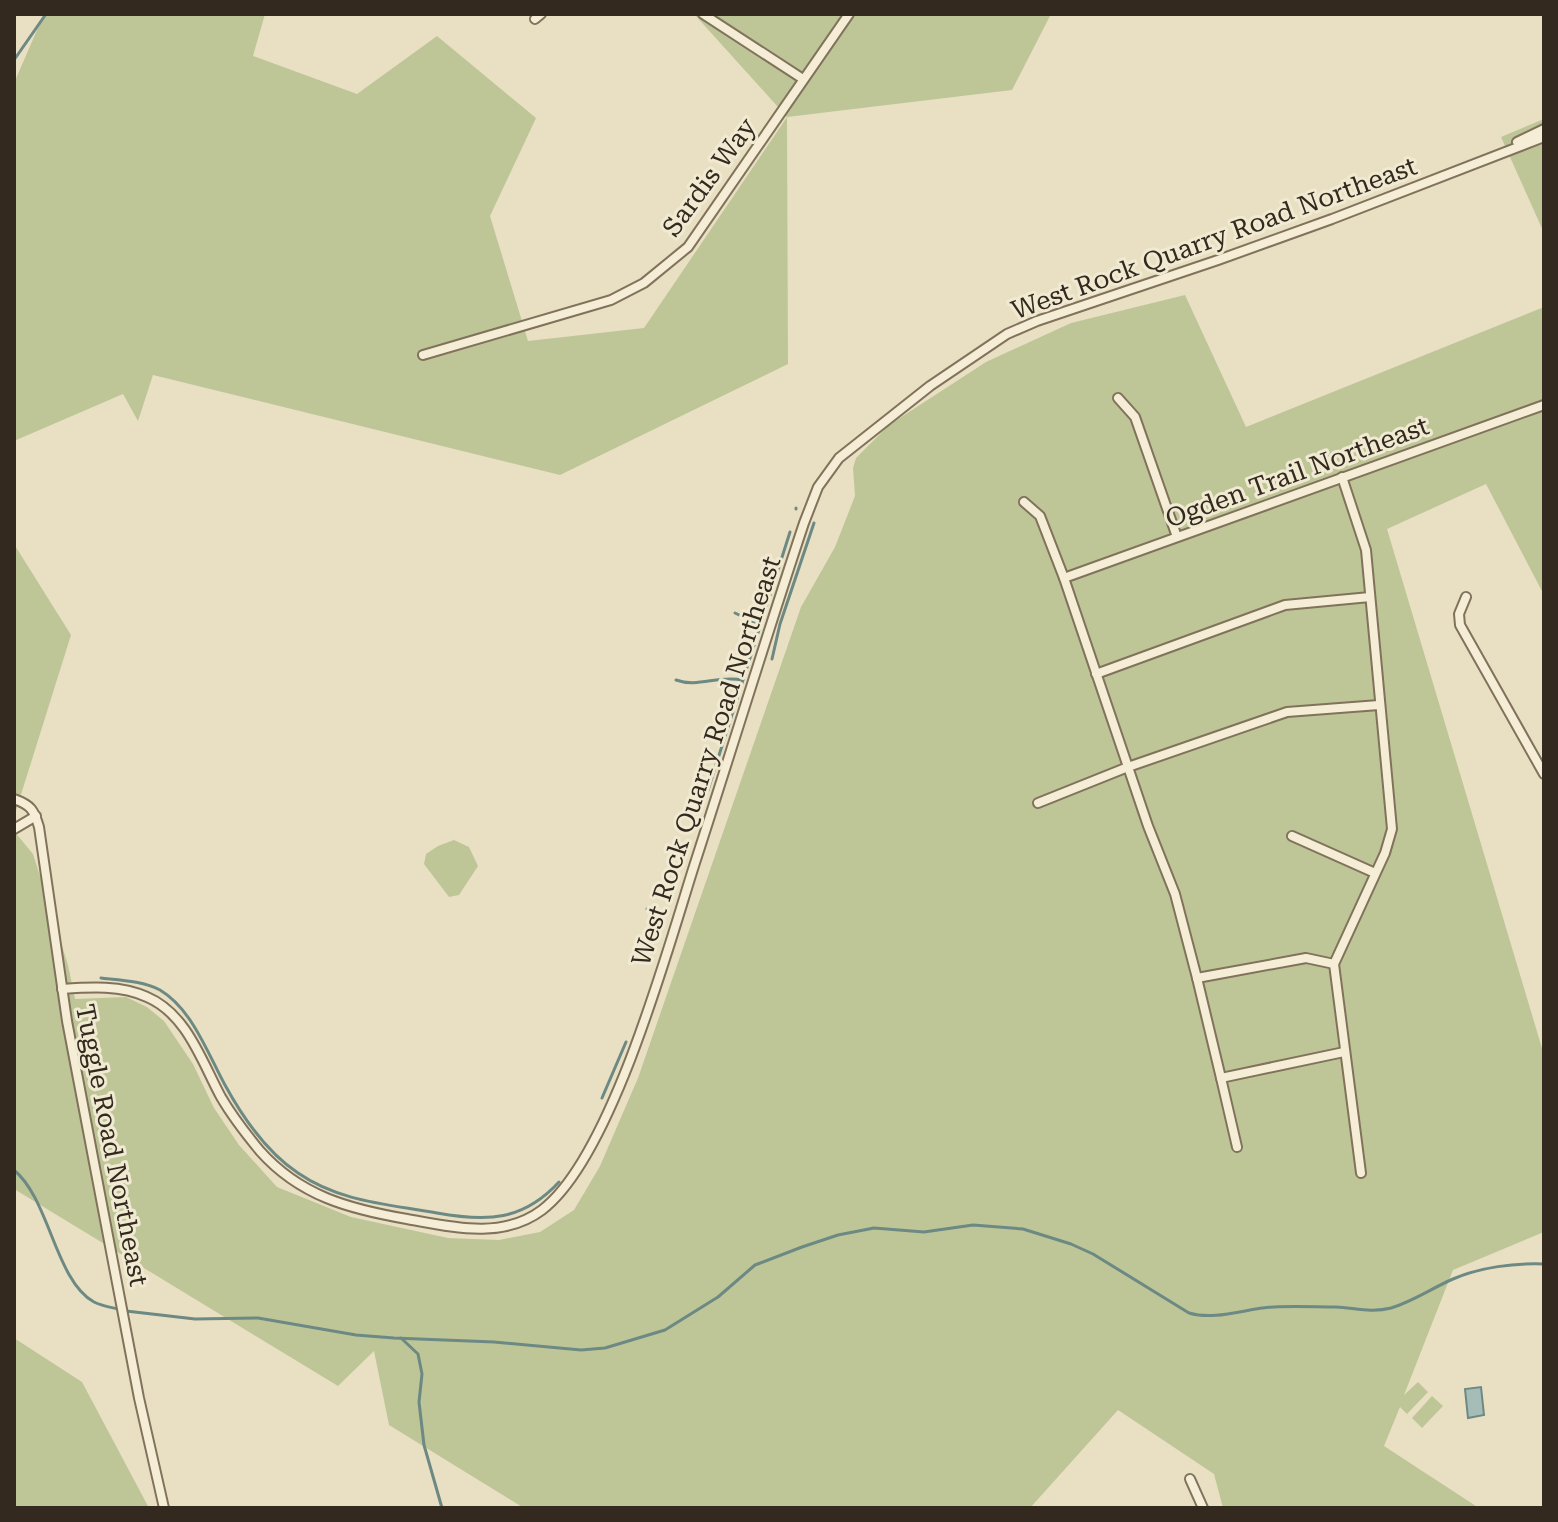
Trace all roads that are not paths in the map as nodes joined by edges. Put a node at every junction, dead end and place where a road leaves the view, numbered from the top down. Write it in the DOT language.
graph roads {
  1 [pos="703,14"];
  2 [pos="849,14"];
  3 [pos="803,79"];
  4 [pos="1544,129"];
  5 [pos="1544,137"];
  6 [pos="1503,151"];
  7 [pos="423,355"];
  8 [pos="1118,398"];
  9 [pos="1544,406"];
  10 [pos="1342,477"];
  11 [pos="1024,502"];
  12 [pos="1177,537"];
  13 [pos="1064,578"];
  14 [pos="1370,597"];
  15 [pos="1466,597"];
  16 [pos="1096,674"];
  17 [pos="1379,705"];
  18 [pos="1128,767"];
  19 [pos="1544,774"];
  20 [pos="14,799"];
  21 [pos="1038,803"];
  22 [pos="36,816"];
  23 [pos="14,829"];
  24 [pos="1292,836"];
  25 [pos="1375,873"];
  26 [pos="1334,964"];
  27 [pos="1197,978"];
  28 [pos="62,989"];
  29 [pos="1344,1052"];
  30 [pos="1221,1078"];
  31 [pos="1237,1147"];
  32 [pos="1361,1173"];
  33 [pos="1190,1479"];
  34 [pos="164,1508"];
  35 [pos="1203,1508"];
  1 -- 3 [label="street"];
  2 -- 3 [label="street, Sardis Way"];
  3 -- 7 [label="street, Sardis Way"];
  4 -- 6 [label="street, West Rock Quarry Road Northeast"];
  5 -- 6 [label="street, West Rock Quarry Road Northeast"];
  6 -- 28 [label="street, West Rock Quarry Road Northeast"];
  8 -- 12 [label="street"];
  9 -- 10 [label="street, Ogden Trail Northeast"];
  10 -- 12 [label="street, Ogden Trail Northeast"];
  10 -- 14 [label="street"];
  11 -- 13 [label="street"];
  12 -- 13 [label="street, Ogden Trail Northeast"];
  13 -- 16 [label="street"];
  14 -- 16 [label="street"];
  14 -- 17 [label="street"];
  15 -- 19 [label="street"];
  16 -- 18 [label="street"];
  17 -- 18 [label="street"];
  17 -- 25 [label="street"];
  18 -- 21 [label="street"];
  18 -- 27 [label="street"];
  20 -- 22 [label="street"];
  22 -- 23 [label="street"];
  22 -- 28 [label="street, Tuggle Road Northeast"];
  24 -- 25 [label="street"];
  25 -- 26 [label="street"];
  26 -- 27 [label="street"];
  26 -- 29 [label="street"];
  27 -- 30 [label="street"];
  28 -- 34 [label="street, Tuggle Road Northeast"];
  29 -- 30 [label="street"];
  29 -- 32 [label="street"];
  30 -- 31 [label="street"];
  33 -- 35 [label="street"];
}
